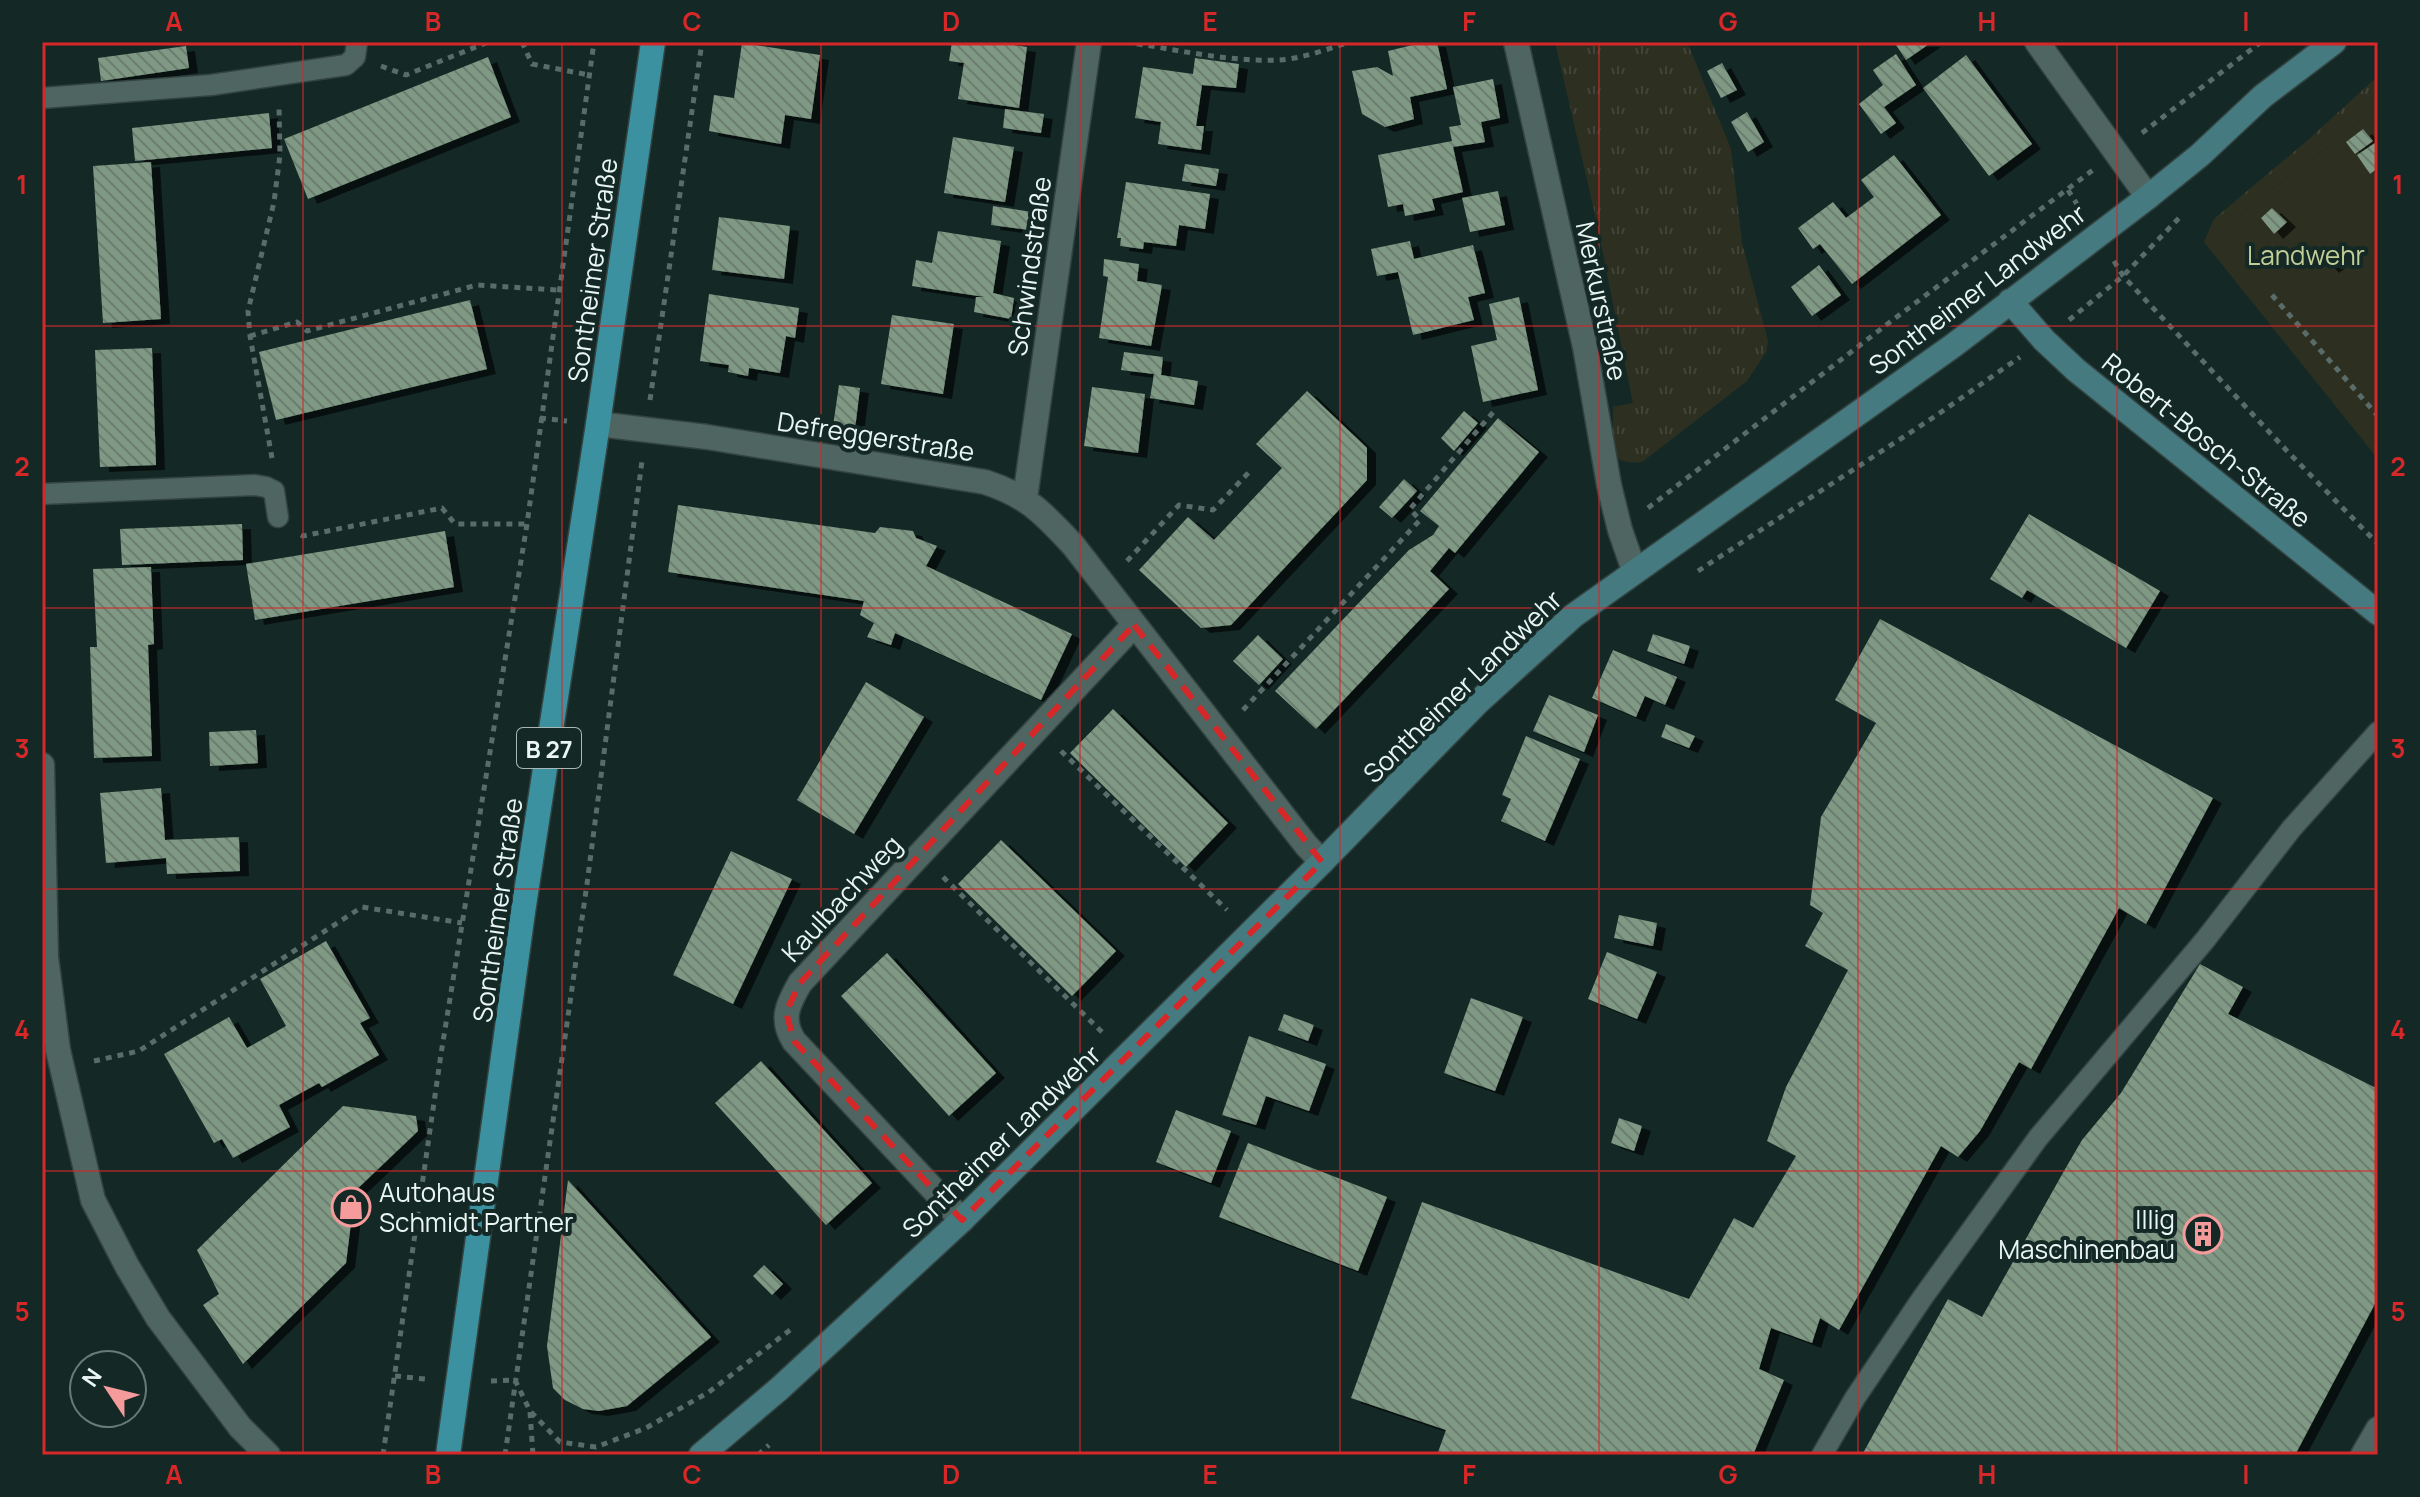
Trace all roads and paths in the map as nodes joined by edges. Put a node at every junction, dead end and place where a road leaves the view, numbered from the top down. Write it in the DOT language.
graph roads {
  1 [pos="488,42"];
  2 [pos="522,42"];
  3 [pos="594,42"];
  4 [pos="653,42"];
  5 [pos="702,42"];
  6 [pos="1089,42"];
  7 [pos="1125,42"];
  8 [pos="1350,42"];
  9 [pos="1516,42"];
  10 [pos="2037,42"];
  11 [pos="2334,42"];
  12 [pos="356,49"];
  13 [pos="589,75"];
  14 [pos="278,76"];
  15 [pos="42,98"];
  16 [pos="2148,197"];
  17 [pos="2187,209"];
  18 [pos="2123,276"];
  19 [pos="558,290"];
  20 [pos="2272,295"];
  21 [pos="2010,301"];
  22 [pos="250,336"];
  23 [pos="2044,340"];
  24 [pos="1495,410"];
  25 [pos="2378,416"];
  26 [pos="598,424"];
  27 [pos="646,429"];
  28 [pos="1252,469"];
  29 [pos="274,491"];
  30 [pos="42,494"];
  31 [pos="1025,498"];
  32 [pos="278,517"];
  33 [pos="527,524"];
  34 [pos="2378,544"];
  35 [pos="1634,570"];
  36 [pos="1694,574"];
  37 [pos="1104,585"];
  38 [pos="2378,613"];
  39 [pos="1134,625"];
  40 [pos="1037,728"];
  41 [pos="2378,732"];
  42 [pos="1220,735"];
  43 [pos="42,765"];
  44 [pos="920,854"];
  45 [pos="1322,862"];
  46 [pos="1234,916"];
  47 [pos="462,923"];
  48 [pos="1109,1040"];
  49 [pos="54,1057"];
  50 [pos="962,1220"];
  51 [pos="515,1380"];
  52 [pos="709,1392"];
  53 [pos="530,1411"];
  54 [pos="2378,1429"];
  55 [pos="769,1444"];
  56 [pos="268,1455"];
  57 [pos="383,1455"];
  58 [pos="448,1455"];
  59 [pos="505,1455"];
  60 [pos="533,1455"];
  61 [pos="701,1455"];
  62 [pos="758,1455"];
  63 [pos="1822,1455"];
  64 [pos="2363,1455"];
  1 -- 12 [label="path"];
  2 -- 13 [label="path"];
  3 -- 13 [label="path"];
  4 -- 26 [label="main road, Sontheimer Straße / B 27"];
  5 -- 27 [label="path"];
  6 -- 31 [label="street, Schwindstraße"];
  7 -- 8 [label="path"];
  9 -- 35 [label="street, Merkurstraße"];
  10 -- 16 [label="street"];
  11 -- 16 [label="street, Sontheimer Landwehr"];
  12 -- 14 [label="lane"];
  13 -- 19 [label="path"];
  14 -- 15 [label="lane"];
  14 -- 22 [label="path"];
  16 -- 21 [label="street, Sontheimer Landwehr"];
  17 -- 18 [label="path"];
  18 -- 23 [label="path"];
  18 -- 34 [label="path"];
  19 -- 22 [label="path, Sontheimer Straße"];
  19 -- 33 [label="path"];
  20 -- 25 [label="path"];
  21 -- 23 [label="street, Robert-Bosch-Straße"];
  21 -- 35 [label="street, Sontheimer Landwehr"];
  22 -- 29 [label="path"];
  23 -- 36 [label="path"];
  23 -- 38 [label="street, Robert-Bosch-Straße"];
  24 -- 42 [label="path"];
  26 -- 27 [label="street, Defreggerstraße"];
  26 -- 58 [label="main road, Sontheimer Straße / B 27"];
  27 -- 31 [label="street, Defreggerstraße"];
  27 -- 51 [label="path"];
  28 -- 37 [label="path"];
  29 -- 30 [label="lane"];
  29 -- 32 [label="lane"];
  31 -- 37 [label="street, Defreggerstraße"];
  32 -- 33 [label="path"];
  33 -- 47 [label="path"];
  35 -- 45 [label="street, Sontheimer Landwehr"];
  37 -- 39 [label="street, Defreggerstraße"];
  39 -- 40 [label="street, Kaulbachweg"];
  39 -- 42 [label="street, Defreggerstraße"];
  40 -- 44 [label="street, Kaulbachweg"];
  40 -- 46 [label="path"];
  41 -- 63 [label="lane"];
  42 -- 45 [label="street, Defreggerstraße"];
  43 -- 49 [label="street"];
  44 -- 48 [label="path"];
  44 -- 50 [label="street, Kaulbachweg"];
  45 -- 50 [label="street, Sontheimer Landwehr"];
  47 -- 49 [label="path"];
  47 -- 57 [label="path"];
  49 -- 56 [label="street"];
  50 -- 61 [label="street, Sontheimer Landwehr"];
  51 -- 53 [label="path"];
  51 -- 59 [label="path"];
  52 -- 53 [label="path"];
  53 -- 60 [label="path"];
  54 -- 64 [label="street"];
  55 -- 62 [label="path"];
}
